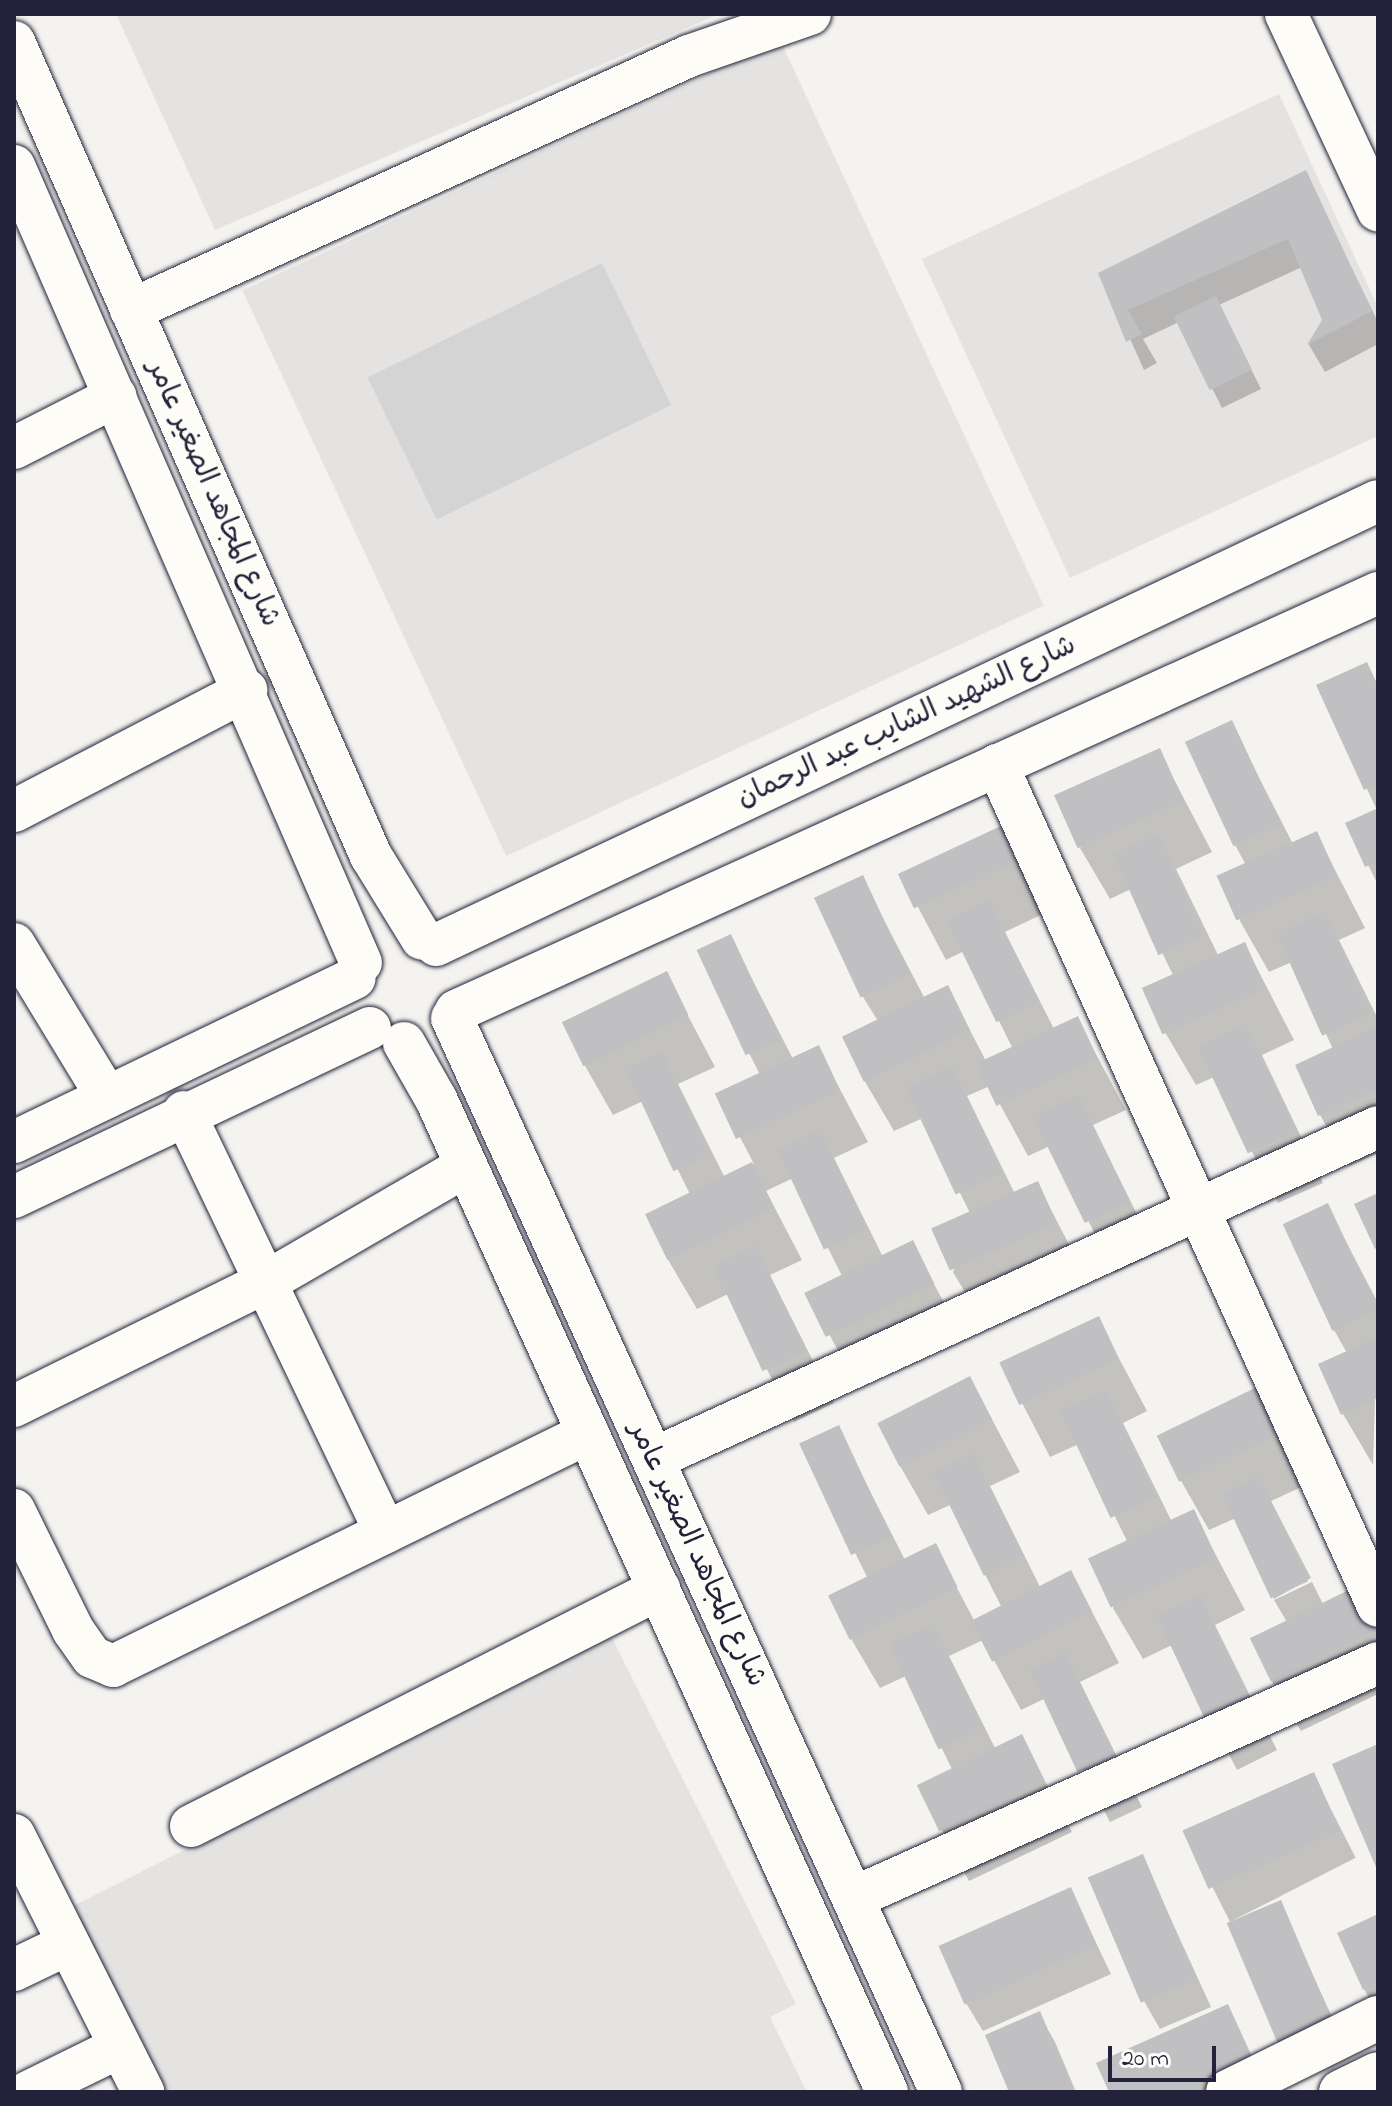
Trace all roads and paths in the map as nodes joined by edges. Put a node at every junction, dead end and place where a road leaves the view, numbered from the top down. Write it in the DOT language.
graph roads {
  1 [pos="810,14"];
  2 [pos="1286,14"];
  3 [pos="14,42"];
  4 [pos="1368,162"];
  5 [pos="14,166"];
  6 [pos="1378,210"];
  7 [pos="28,238"];
  8 [pos="131,310"];
  9 [pos="116,396"];
  10 [pos="14,448"];
  11 [pos="1378,501"];
  12 [pos="1378,593"];
  13 [pos="246,690"];
  14 [pos="997,765"];
  15 [pos="14,811"];
  16 [pos="429,942"];
  17 [pos="14,944"];
  18 [pos="358,970"];
  19 [pos="454,1015"];
  20 [pos="387,1036"];
  21 [pos="107,1097"];
  22 [pos="184,1112"];
  23 [pos="1378,1127"];
  24 [pos="14,1142"];
  25 [pos="466,1166"];
  26 [pos="14,1197"];
  27 [pos="1198,1209"];
  28 [pos="266,1282"];
  29 [pos="14,1406"];
  30 [pos="588,1433"];
  31 [pos="653,1459"];
  32 [pos="14,1510"];
  33 [pos="385,1532"];
  34 [pos="659,1589"];
  35 [pos="1378,1606"];
  36 [pos="1378,1663"];
  37 [pos="191,1826"];
  38 [pos="14,1835"];
  39 [pos="853,1898"];
  40 [pos="68,1944"];
  41 [pos="14,1970"];
  42 [pos="1378,2018"];
  43 [pos="120,2047"];
  44 [pos="1378,2074"];
  45 [pos="28,2092"];
  46 [pos="143,2092"];
  47 [pos="887,2092"];
  48 [pos="941,2092"];
  49 [pos="1228,2092"];
  50 [pos="1341,2092"];
  1 -- 8 [label="street"];
  2 -- 4 [label="street"];
  3 -- 8 [label="street, شارع المجاهد الصغير عامر"];
  4 -- 6 [label="street"];
  5 -- 7 [label="street, شارع المجاهد الصغير عامر"];
  7 -- 9 [label="street, شارع المجاهد الصغير عامر"];
  8 -- 16 [label="street, شارع المجاهد الصغير عامر"];
  9 -- 10 [label="street"];
  9 -- 13 [label="street, شارع المجاهد الصغير عامر"];
  11 -- 16 [label="street, شارع الشهيد الشايب عبد الرحمان"];
  12 -- 14 [label="street"];
  13 -- 15 [label="street"];
  13 -- 18 [label="street, شارع المجاهد الصغير عامر"];
  14 -- 19 [label="street"];
  14 -- 27 [label="street"];
  16 -- 18 [label="street"];
  16 -- 19 [label="street"];
  17 -- 21 [label="street"];
  18 -- 20 [label="street"];
  18 -- 21 [label="street"];
  19 -- 20 [label="street"];
  19 -- 31 [label="street, شارع المجاهد الصغير عامر"];
  20 -- 22 [label="street"];
  20 -- 25 [label="street, شارع المجاهد الصغير عامر"];
  21 -- 24 [label="street"];
  22 -- 26 [label="street"];
  22 -- 28 [label="street"];
  23 -- 27 [label="street"];
  25 -- 28 [label="street"];
  25 -- 30 [label="street, شارع المجاهد الصغير عامر"];
  27 -- 31 [label="street"];
  27 -- 35 [label="street"];
  28 -- 29 [label="street"];
  28 -- 33 [label="street"];
  30 -- 33 [label="street"];
  30 -- 34 [label="street, شارع المجاهد الصغير عامر"];
  31 -- 39 [label="street, شارع المجاهد الصغير عامر"];
  32 -- 33 [label="street"];
  34 -- 37 [label="street"];
  34 -- 47 [label="street, شارع المجاهد الصغير عامر"];
  36 -- 39 [label="street"];
  38 -- 40 [label="street"];
  39 -- 48 [label="street, شارع المجاهد الصغير عامر"];
  40 -- 41 [label="street"];
  40 -- 43 [label="street"];
  42 -- 49 [label="street"];
  43 -- 45 [label="street"];
  43 -- 46 [label="street"];
  44 -- 50 [label="street"];
}
